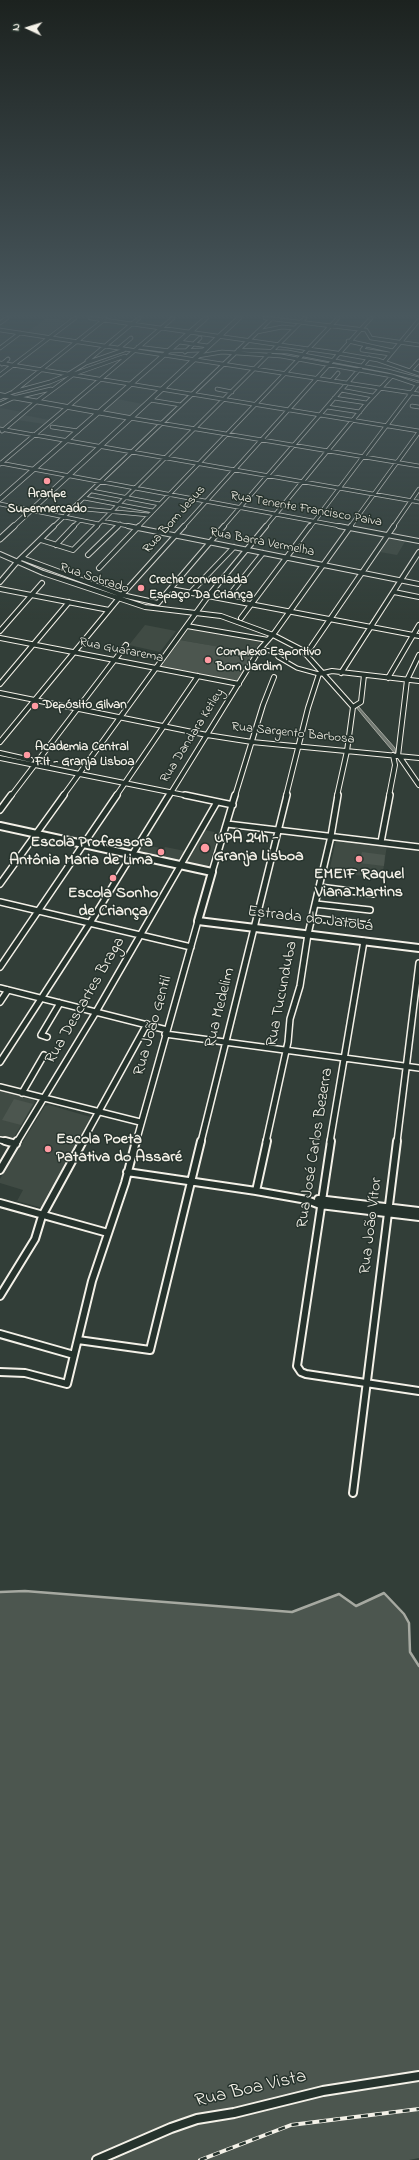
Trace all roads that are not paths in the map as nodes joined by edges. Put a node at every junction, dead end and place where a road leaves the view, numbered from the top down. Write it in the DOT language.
graph roads {
  1 [pos="15,419"];
  2 [pos="54,419"];
  3 [pos="92,419"];
  4 [pos="129,419"];
  5 [pos="135,419"];
  6 [pos="166,419"];
  7 [pos="204,419"];
  8 [pos="242,419"];
  9 [pos="279,419"];
  10 [pos="317,419"];
  11 [pos="337,419"];
  12 [pos="391,419"];
  13 [pos="352,421"];
  14 [pos="162,423"];
  15 [pos="385,426"];
  16 [pos="52,427"];
  17 [pos="194,429"];
  18 [pos="1,430"];
  19 [pos="78,432"];
  20 [pos="419,432"];
  21 [pos="35,435"];
  22 [pos="226,435"];
  23 [pos="260,440"];
  24 [pos="67,441"];
  25 [pos="294,446"];
  26 [pos="99,447"];
  27 [pos="328,451"];
  28 [pos="132,452"];
  29 [pos="363,456"];
  30 [pos="166,458"];
  31 [pos="399,462"];
  32 [pos="0,464"];
  33 [pos="199,464"];
  34 [pos="419,466"];
  35 [pos="233,469"];
  36 [pos="32,471"];
  37 [pos="267,476"];
  38 [pos="66,477"];
  39 [pos="303,481"];
  40 [pos="100,483"];
  41 [pos="339,487"];
  42 [pos="133,489"];
  43 [pos="419,489"];
  44 [pos="92,491"];
  45 [pos="375,493"];
  46 [pos="168,496"];
  47 [pos="84,498"];
  48 [pos="125,498"];
  49 [pos="0,499"];
  50 [pos="411,500"];
  51 [pos="204,502"];
  52 [pos="419,502"];
  53 [pos="0,504"];
  54 [pos="118,504"];
  55 [pos="160,504"];
  56 [pos="74,508"];
  57 [pos="239,508"];
  58 [pos="30,511"];
  59 [pos="153,511"];
  60 [pos="111,512"];
  61 [pos="149,515"];
  62 [pos="275,515"];
  63 [pos="64,518"];
  64 [pos="79,521"];
  65 [pos="313,522"];
  66 [pos="101,523"];
  67 [pos="120,524"];
  68 [pos="138,528"];
  69 [pos="350,529"];
  70 [pos="174,535"];
  71 [pos="387,535"];
  72 [pos="0,539"];
  73 [pos="41,540"];
  74 [pos="419,541"];
  75 [pos="212,543"];
  76 [pos="56,545"];
  77 [pos="234,547"];
  78 [pos="248,550"];
  79 [pos="419,552"];
  80 [pos="264,553"];
  81 [pos="0,554"];
  82 [pos="88,555"];
  83 [pos="22,558"];
  84 [pos="286,558"];
  85 [pos="18,562"];
  86 [pos="324,565"];
  87 [pos="99,568"];
  88 [pos="363,573"];
  89 [pos="401,580"];
  90 [pos="0,582"];
  91 [pos="42,583"];
  92 [pos="419,584"];
  93 [pos="0,589"];
  94 [pos="171,589"];
  95 [pos="191,592"];
  96 [pos="394,592"];
  97 [pos="31,594"];
  98 [pos="120,596"];
  99 [pos="209,596"];
  100 [pos="419,597"];
  101 [pos="227,598"];
  102 [pos="69,602"];
  103 [pos="251,603"];
  104 [pos="109,610"];
  105 [pos="291,611"];
  106 [pos="196,613"];
  107 [pos="241,618"];
  108 [pos="332,619"];
  109 [pos="419,625"];
  110 [pos="187,626"];
  111 [pos="372,626"];
  112 [pos="0,631"];
  113 [pos="273,635"];
  114 [pos="414,635"];
  115 [pos="419,636"];
  116 [pos="0,638"];
  117 [pos="268,640"];
  118 [pos="33,645"];
  119 [pos="126,645"];
  120 [pos="312,647"];
  121 [pos="260,649"];
  122 [pos="74,652"];
  123 [pos="419,655"];
  124 [pos="114,660"];
  125 [pos="418,660"];
  126 [pos="156,668"];
  127 [pos="322,673"];
  128 [pos="341,673"];
  129 [pos="364,675"];
  130 [pos="198,676"];
  131 [pos="274,677"];
  132 [pos="388,678"];
  133 [pos="407,680"];
  134 [pos="419,681"];
  135 [pos="0,684"];
  136 [pos="239,684"];
  137 [pos="0,693"];
  138 [pos="34,701"];
  139 [pos="353,707"];
  140 [pos="77,708"];
  141 [pos="120,717"];
  142 [pos="164,726"];
  143 [pos="207,735"];
  144 [pos="0,742"];
  145 [pos="252,742"];
  146 [pos="299,746"];
  147 [pos="347,751"];
  148 [pos="0,753"];
  149 [pos="397,756"];
  150 [pos="0,758"];
  151 [pos="419,758"];
  152 [pos="35,763"];
  153 [pos="80,773"];
  154 [pos="126,782"];
  155 [pos="419,785"];
  156 [pos="171,792"];
  157 [pos="217,802"];
  158 [pos="233,805"];
  159 [pos="0,810"];
  160 [pos="227,824"];
  161 [pos="0,826"];
  162 [pos="279,830"];
  163 [pos="36,833"];
  164 [pos="331,836"];
  165 [pos="381,842"];
  166 [pos="84,844"];
  167 [pos="419,846"];
  168 [pos="133,855"];
  169 [pos="181,865"];
  170 [pos="212,872"];
  171 [pos="0,884"];
  172 [pos="320,888"];
  173 [pos="373,894"];
  174 [pos="0,902"];
  175 [pos="316,904"];
  176 [pos="370,910"];
  177 [pos="39,911"];
  178 [pos="312,918"];
  179 [pos="198,921"];
  180 [pos="90,923"];
  181 [pos="367,925"];
  182 [pos="254,927"];
  183 [pos="308,934"];
  184 [pos="139,935"];
  185 [pos="364,941"];
  186 [pos="190,947"];
  187 [pos="419,948"];
  188 [pos="419,963"];
  189 [pos="0,966"];
  190 [pos="0,988"];
  191 [pos="8,990"];
  192 [pos="41,999"];
  193 [pos="0,1002"];
  194 [pos="60,1003"];
  195 [pos="96,1012"];
  196 [pos="147,1024"];
  197 [pos="166,1032"];
  198 [pos="47,1037"];
  199 [pos="226,1043"];
  200 [pos="285,1051"];
  201 [pos="44,1055"];
  202 [pos="343,1059"];
  203 [pos="0,1062"];
  204 [pos="405,1066"];
  205 [pos="419,1068"];
  206 [pos="0,1087"];
  207 [pos="22,1093"];
  208 [pos="44,1098"];
  209 [pos="99,1114"];
  210 [pos="140,1122"];
  211 [pos="0,1140"];
  212 [pos="16,1144"];
  213 [pos="0,1170"];
  214 [pos="127,1172"];
  215 [pos="190,1181"];
  216 [pos="256,1191"];
  217 [pos="320,1202"];
  218 [pos="0,1203"];
  219 [pos="388,1210"];
  220 [pos="419,1211"];
  221 [pos="42,1216"];
  222 [pos="419,1217"];
  223 [pos="108,1233"];
  224 [pos="0,1296"];
  225 [pos="0,1334"];
  226 [pos="78,1340"];
  227 [pos="74,1355"];
  228 [pos="0,1372"];
  229 [pos="366,1382"];
  230 [pos="419,1391"];
  231 [pos="353,1493"];
  232 [pos="419,2076"];
  233 [pos="97,2160"];
  1 -- 18 [label="street"];
  2 -- 21 [label="street"];
  3 -- 19 [label="street"];
  4 -- 26 [label="street"];
  5 -- 14 [label="street"];
  6 -- 14 [label="street"];
  7 -- 17 [label="street"];
  8 -- 22 [label="street"];
  9 -- 23 [label="street, Rua Bom Jesus"];
  10 -- 25 [label="street"];
  11 -- 13 [label="street"];
  12 -- 15 [label="street"];
  13 -- 15 [label="street"];
  13 -- 27 [label="street"];
  14 -- 17 [label="street"];
  14 -- 28 [label="street"];
  15 -- 20 [label="street"];
  15 -- 29 [label="street"];
  16 -- 19 [label="street"];
  17 -- 22 [label="street"];
  17 -- 30 [label="street"];
  18 -- 21 [label="street"];
  19 -- 24 [label="street"];
  20 -- 31 [label="street, Rua Dandara Ketley"];
  21 -- 24 [label="street"];
  21 -- 32 [label="street"];
  22 -- 23 [label="street"];
  22 -- 33 [label="street"];
  23 -- 25 [label="street"];
  23 -- 35 [label="street, Rua Bom Jesus"];
  24 -- 26 [label="street"];
  24 -- 36 [label="street"];
  25 -- 27 [label="street"];
  25 -- 37 [label="street"];
  26 -- 28 [label="street"];
  26 -- 38 [label="street"];
  27 -- 29 [label="street"];
  27 -- 39 [label="street"];
  28 -- 30 [label="street"];
  28 -- 40 [label="street"];
  29 -- 31 [label="street"];
  29 -- 41 [label="street"];
  30 -- 33 [label="street"];
  30 -- 42 [label="street"];
  31 -- 34 [label="street"];
  31 -- 45 [label="street, Rua Dandara Ketley"];
  32 -- 36 [label="street, Rua Tenente Francisco Paiva"];
  33 -- 35 [label="street"];
  33 -- 46 [label="street"];
  35 -- 37 [label="street"];
  35 -- 51 [label="street, Rua Bom Jesus"];
  36 -- 38 [label="street, Rua Tenente Francisco Paiva"];
  36 -- 49 [label="street"];
  37 -- 39 [label="street"];
  37 -- 57 [label="street"];
  38 -- 40 [label="street, Rua Tenente Francisco Paiva"];
  38 -- 58 [label="street"];
  39 -- 41 [label="street"];
  39 -- 62 [label="street"];
  40 -- 42 [label="street, Rua Tenente Francisco Paiva"];
  40 -- 44 [label="street"];
  41 -- 45 [label="street"];
  41 -- 65 [label="street"];
  42 -- 46 [label="street, Rua Tenente Francisco Paiva"];
  42 -- 48 [label="street"];
  43 -- 50 [label="street"];
  44 -- 47 [label="street"];
  44 -- 48 [label="street"];
  45 -- 50 [label="street"];
  45 -- 69 [label="street, Rua Dandara Ketley"];
  46 -- 51 [label="street, Rua Tenente Francisco Paiva"];
  46 -- 55 [label="street"];
  47 -- 54 [label="street"];
  47 -- 56 [label="street"];
  48 -- 54 [label="street"];
  48 -- 55 [label="street"];
  50 -- 52 [label="street"];
  50 -- 71 [label="street"];
  51 -- 57 [label="street, Rua Tenente Francisco Paiva"];
  51 -- 70 [label="street, Rua Bom Jesus"];
  53 -- 58 [label="street, Rua Barra Vermelha"];
  54 -- 59 [label="street"];
  54 -- 60 [label="street"];
  55 -- 59 [label="street"];
  56 -- 60 [label="street"];
  56 -- 63 [label="street"];
  57 -- 62 [label="street, Rua Tenente Francisco Paiva"];
  57 -- 75 [label="street"];
  58 -- 63 [label="street, Rua Barra Vermelha"];
  58 -- 72 [label="street"];
  59 -- 61 [label="street"];
  60 -- 61 [label="street"];
  60 -- 66 [label="street"];
  61 -- 68 [label="street"];
  62 -- 65 [label="street, Rua Tenente Francisco Paiva"];
  62 -- 78 [label="street"];
  63 -- 64 [label="street, Rua Barra Vermelha"];
  63 -- 73 [label="street"];
  64 -- 66 [label="street, Rua Barra Vermelha"];
  64 -- 76 [label="street"];
  65 -- 69 [label="street, Rua Tenente Francisco Paiva"];
  65 -- 84 [label="street"];
  66 -- 67 [label="street, Rua Barra Vermelha"];
  66 -- 76 [label="street"];
  67 -- 68 [label="street, Rua Barra Vermelha"];
  67 -- 82 [label="street"];
  68 -- 70 [label="street, Rua Barra Vermelha"];
  68 -- 87 [label="street"];
  69 -- 71 [label="street, Rua Tenente Francisco Paiva"];
  69 -- 86 [label="street, Rua Dandara Ketley"];
  70 -- 75 [label="street, Rua Barra Vermelha"];
  70 -- 98 [label="street, Rua Bom Jesus"];
  71 -- 74 [label="street, Rua Tenente Francisco Paiva"];
  71 -- 88 [label="street"];
  73 -- 76 [label="street"];
  73 -- 83 [label="street"];
  75 -- 77 [label="street, Rua Barra Vermelha"];
  75 -- 94 [label="street"];
  77 -- 78 [label="street, Rua Barra Vermelha"];
  77 -- 95 [label="street"];
  78 -- 80 [label="street, Rua Barra Vermelha"];
  78 -- 99 [label="street"];
  79 -- 89 [label="street"];
  80 -- 84 [label="street, Rua Barra Vermelha"];
  80 -- 101 [label="street"];
  81 -- 85 [label="street, Rua Sobrado"];
  83 -- 85 [label="street"];
  83 -- 98 [label="street"];
  84 -- 86 [label="street, Rua Barra Vermelha"];
  84 -- 103 [label="street"];
  85 -- 90 [label="street"];
  85 -- 98 [label="street, Rua Sobrado"];
  86 -- 88 [label="street, Rua Barra Vermelha"];
  86 -- 105 [label="street, Rua Dandara Ketley"];
  88 -- 89 [label="street, Rua Barra Vermelha"];
  88 -- 108 [label="street"];
  89 -- 92 [label="street, Rua Barra Vermelha"];
  89 -- 96 [label="street"];
  91 -- 97 [label="street"];
  93 -- 97 [label="street"];
  94 -- 95 [label="street"];
  94 -- 98 [label="street"];
  95 -- 99 [label="street"];
  96 -- 100 [label="street"];
  96 -- 111 [label="street"];
  97 -- 102 [label="street"];
  97 -- 112 [label="street"];
  98 -- 104 [label="street, Rua Bom Jesus"];
  98 -- 106 [label="street, Rua Sobrado"];
  99 -- 101 [label="street"];
  99 -- 106 [label="street"];
  101 -- 103 [label="street"];
  102 -- 104 [label="street"];
  102 -- 118 [label="street"];
  103 -- 105 [label="street"];
  103 -- 107 [label="street"];
  104 -- 122 [label="street, Rua Bom Jesus"];
  105 -- 108 [label="street"];
  105 -- 113 [label="street, Rua Dandara Ketley"];
  106 -- 110 [label="street"];
  106 -- 113 [label="street, Rua Sobrado"];
  108 -- 111 [label="street"];
  108 -- 120 [label="street"];
  109 -- 114 [label="street"];
  110 -- 117 [label="street"];
  110 -- 126 [label="street"];
  111 -- 114 [label="street"];
  111 -- 128 [label="street"];
  113 -- 117 [label="street, Rua Dandara Ketley"];
  113 -- 127 [label="street, Rua Sobrado"];
  114 -- 115 [label="street"];
  114 -- 132 [label="street"];
  116 -- 118 [label="street, Rua Guararema"];
  117 -- 121 [label="street, Rua Dandara Ketley"];
  118 -- 122 [label="street, Rua Guararema"];
  118 -- 135 [label="street"];
  119 -- 124 [label="street"];
  121 -- 127 [label="street"];
  121 -- 136 [label="street, Rua Dandara Ketley"];
  122 -- 124 [label="street, Rua Guararema"];
  122 -- 138 [label="street, Rua Bom Jesus"];
  123 -- 125 [label="street"];
  124 -- 126 [label="street, Rua Guararema"];
  124 -- 140 [label="street"];
  125 -- 133 [label="street"];
  126 -- 130 [label="street, Rua Guararema"];
  126 -- 141 [label="street"];
  127 -- 128 [label="street"];
  127 -- 139 [label="street, Rua Sobrado"];
  127 -- 146 [label="street, Rua Medelim"];
  128 -- 129 [label="street"];
  129 -- 132 [label="street"];
  129 -- 139 [label="street"];
  130 -- 136 [label="street, Rua Guararema"];
  130 -- 142 [label="street"];
  131 -- 145 [label="street, Rua João Gentil"];
  132 -- 133 [label="street"];
  133 -- 134 [label="street"];
  133 -- 149 [label="street"];
  136 -- 143 [label="street, Rua Dandara Ketley"];
  137 -- 138 [label="street, Rua Sargento Barbosa"];
  138 -- 140 [label="street, Rua Sargento Barbosa"];
  138 -- 144 [label="street, Rua Bom Jesus"];
  139 -- 147 [label="street, Rua Tucunduba"];
  140 -- 141 [label="street, Rua Sargento Barbosa"];
  140 -- 152 [label="street"];
  141 -- 142 [label="street, Rua Sargento Barbosa"];
  141 -- 153 [label="street"];
  142 -- 143 [label="street, Rua Sargento Barbosa"];
  142 -- 154 [label="street"];
  143 -- 145 [label="street, Rua Sargento Barbosa"];
  143 -- 156 [label="street, Rua Dandara Ketley"];
  145 -- 146 [label="street, Rua Sargento Barbosa"];
  145 -- 158 [label="street, Rua João Gentil"];
  146 -- 147 [label="street, Rua Sargento Barbosa"];
  146 -- 162 [label="street, Rua Medelim"];
  147 -- 149 [label="street, Rua Sargento Barbosa"];
  147 -- 164 [label="street, Rua Tucunduba"];
  148 -- 152 [label="street"];
  149 -- 151 [label="street, Rua Sargento Barbosa"];
  149 -- 155 [label="street"];
  149 -- 165 [label="street"];
  150 -- 152 [label="street"];
  152 -- 153 [label="street"];
  152 -- 159 [label="street"];
  153 -- 154 [label="street"];
  153 -- 163 [label="street"];
  154 -- 156 [label="street"];
  154 -- 166 [label="street"];
  156 -- 157 [label="street"];
  156 -- 168 [label="street, Rua Dandara Ketley"];
  157 -- 158 [label="street"];
  157 -- 169 [label="street, Rua Descartes Braga"];
  158 -- 160 [label="street, Rua João Gentil"];
  160 -- 162 [label="street"];
  160 -- 170 [label="street, Rua João Gentil"];
  161 -- 163 [label="street"];
  162 -- 164 [label="street"];
  162 -- 182 [label="street, Rua Medelim"];
  163 -- 166 [label="street"];
  163 -- 171 [label="street"];
  164 -- 165 [label="street"];
  164 -- 172 [label="street, Rua Tucunduba"];
  165 -- 167 [label="street"];
  166 -- 168 [label="street"];
  166 -- 177 [label="street"];
  168 -- 169 [label="street"];
  168 -- 180 [label="street, Rua Dandara Ketley"];
  169 -- 170 [label="street"];
  169 -- 184 [label="street, Rua Descartes Braga"];
  170 -- 179 [label="street, Rua João Gentil"];
  172 -- 173 [label="street"];
  172 -- 175 [label="street, Rua Tucunduba"];
  174 -- 177 [label="street"];
  175 -- 176 [label="street"];
  175 -- 178 [label="street, Rua Tucunduba"];
  177 -- 180 [label="street"];
  177 -- 189 [label="street"];
  178 -- 181 [label="street"];
  178 -- 183 [label="street, Rua Tucunduba"];
  179 -- 182 [label="street, Estrada do Jatobá"];
  179 -- 186 [label="street, Rua João Gentil"];
  180 -- 184 [label="street"];
  180 -- 192 [label="street, Rua Dandara Ketley"];
  182 -- 183 [label="street, Estrada do Jatobá"];
  182 -- 199 [label="street, Rua Medelim"];
  183 -- 185 [label="street, Estrada do Jatobá"];
  183 -- 200 [label="street, Rua Tucunduba"];
  184 -- 186 [label="street"];
  184 -- 195 [label="street, Rua Descartes Braga"];
  185 -- 187 [label="street, Estrada do Jatobá"];
  185 -- 202 [label="street, Rua José Carlos Bezerra"];
  186 -- 197 [label="street, Rua João Gentil"];
  188 -- 204 [label="street, Rua João Vítor"];
  190 -- 191 [label="street"];
  191 -- 192 [label="street"];
  191 -- 193 [label="street"];
  192 -- 194 [label="street"];
  192 -- 203 [label="street, Rua Dandara Ketley"];
  194 -- 195 [label="street"];
  194 -- 198 [label="street"];
  195 -- 196 [label="street"];
  195 -- 208 [label="street, Rua Descartes Braga"];
  196 -- 197 [label="street"];
  196 -- 209 [label="street"];
  197 -- 199 [label="street"];
  197 -- 210 [label="street, Rua João Gentil"];
  199 -- 200 [label="street"];
  199 -- 215 [label="street, Rua Medelim"];
  200 -- 202 [label="street"];
  200 -- 216 [label="street, Rua Tucunduba"];
  201 -- 207 [label="street"];
  202 -- 204 [label="street"];
  202 -- 217 [label="street, Rua José Carlos Bezerra"];
  204 -- 205 [label="street"];
  204 -- 219 [label="street, Rua João Vítor"];
  206 -- 207 [label="street"];
  207 -- 208 [label="street"];
  208 -- 209 [label="street"];
  208 -- 212 [label="street, Rua Descartes Braga"];
  209 -- 210 [label="street"];
  209 -- 221 [label="street"];
  210 -- 214 [label="street, Rua João Gentil"];
  211 -- 212 [label="street"];
  212 -- 213 [label="street, Rua Descartes Braga"];
  214 -- 215 [label="street"];
  214 -- 223 [label="street, Rua João Gentil"];
  215 -- 216 [label="street"];
  215 -- 226 [label="street, Rua Medelim"];
  216 -- 217 [label="street"];
  217 -- 219 [label="street"];
  217 -- 229 [label="street, Rua José Carlos Bezerra"];
  218 -- 221 [label="street"];
  219 -- 220 [label="street"];
  219 -- 222 [label="street"];
  219 -- 229 [label="street, Rua João Vítor"];
  221 -- 223 [label="street"];
  221 -- 224 [label="street"];
  223 -- 226 [label="street, Rua João Gentil"];
  225 -- 227 [label="street"];
  226 -- 227 [label="street, Rua João Gentil"];
  227 -- 228 [label="street, Rua João Gentil"];
  229 -- 230 [label="street"];
  229 -- 231 [label="street, Rua João Vítor"];
  232 -- 233 [label="street, Rua Boa Vista"];
}
